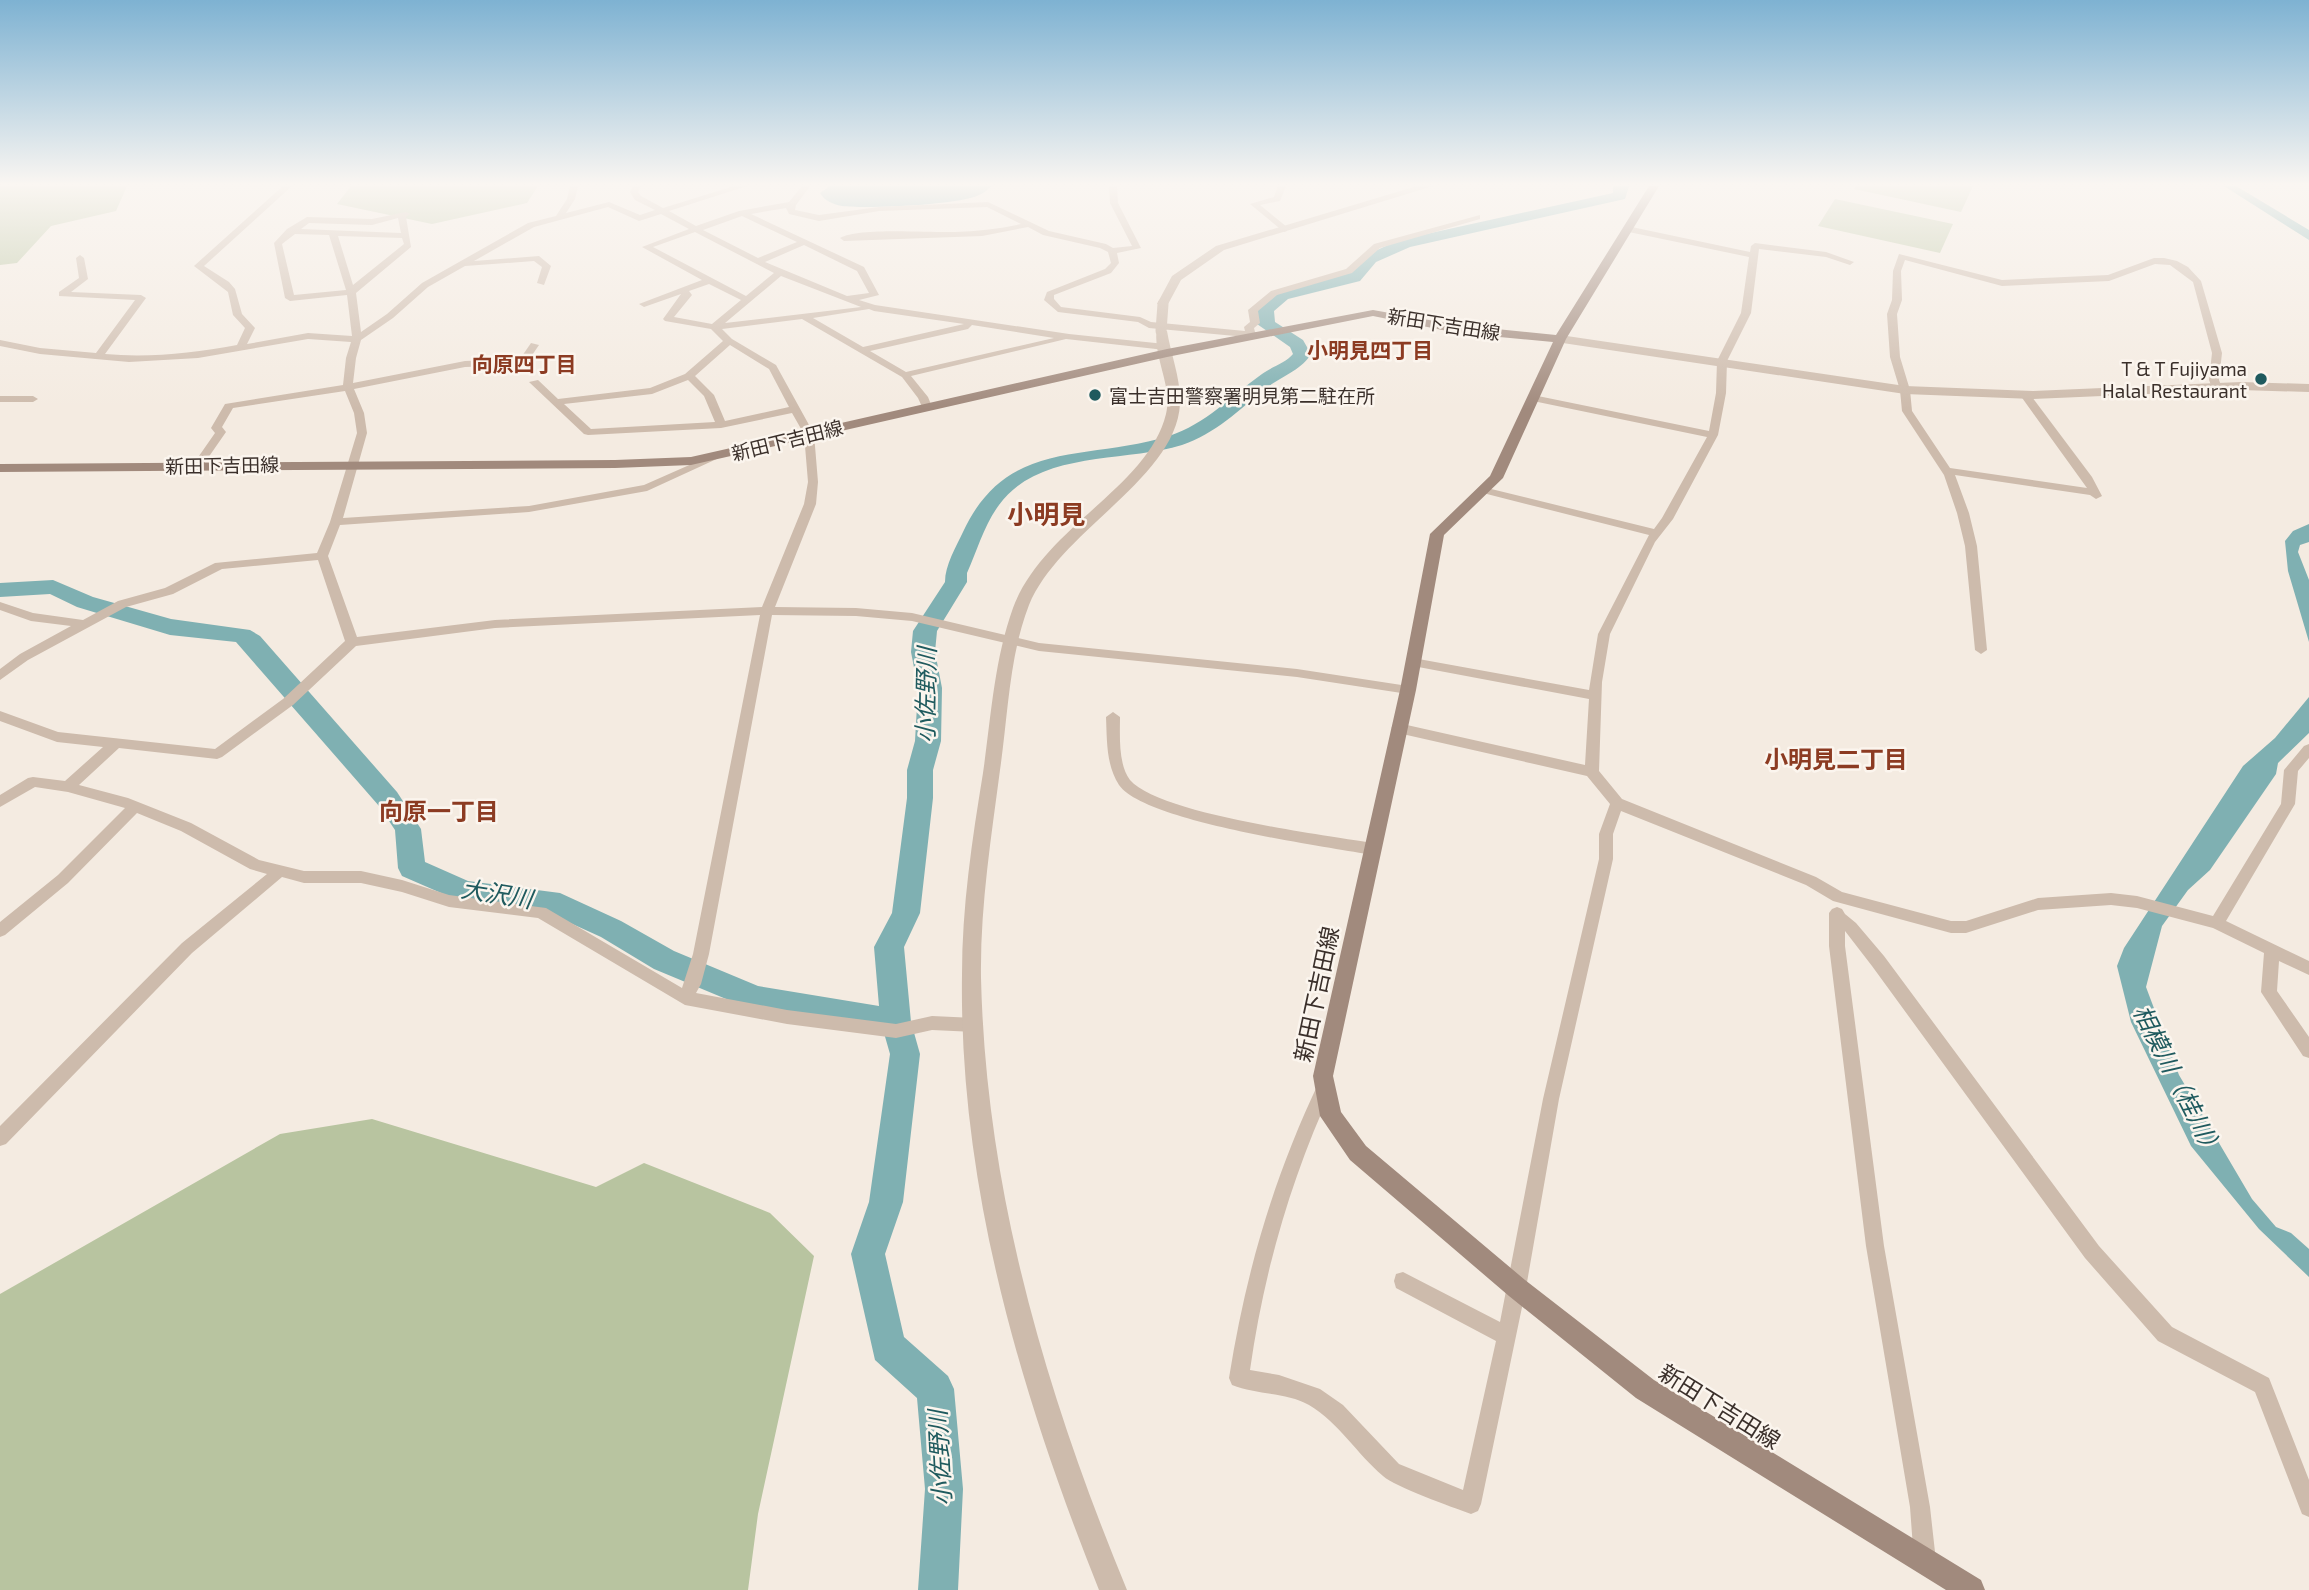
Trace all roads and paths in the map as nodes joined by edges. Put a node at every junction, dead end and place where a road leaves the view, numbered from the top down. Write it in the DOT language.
graph roads {
  1 [pos="80,260"];
  2 [pos="205,260"];
  3 [pos="282,260"];
  4 [pos="341,260"];
  5 [pos="390,260"];
  6 [pos="468,260"];
  7 [pos="509,260"];
  8 [pos="539,260"];
  9 [pos="670,260"];
  10 [pos="753,260"];
  11 [pos="761,260"];
  12 [pos="843,260"];
  13 [pos="1114,260"];
  14 [pos="1199,260"];
  15 [pos="1359,260"];
  16 [pos="1608,260"];
  17 [pos="1752,260"];
  18 [pos="1844,260"];
  19 [pos="1901,260"];
  20 [pos="1917,260"];
  21 [pos="2151,260"];
  22 [pos="2165,260"];
  23 [pos="757,262"];
  24 [pos="1850,262"];
  25 [pos="1971,262"];
  26 [pos="461,264"];
  27 [pos="1955,271"];
  28 [pos="780,273"];
  29 [pos="708,281"];
  30 [pos="541,283"];
  31 [pos="683,290"];
  32 [pos="351,292"];
  33 [pos="745,299"];
  34 [pos="843,299"];
  35 [pos="644,304"];
  36 [pos="874,308"];
  37 [pos="803,316"];
  38 [pos="979,323"];
  39 [pos="714,327"];
  40 [pos="1254,334"];
  41 [pos="1069,337"];
  42 [pos="357,339"];
  43 [pos="1560,340"];
  44 [pos="729,341"];
  45 [pos="0,343"];
  46 [pos="534,345"];
  47 [pos="240,348"];
  48 [pos="860,350"];
  49 [pos="1166,350"];
  50 [pos="100,354"];
  51 [pos="1722,361"];
  52 [pos="905,375"];
  53 [pos="689,376"];
  54 [pos="534,382"];
  55 [pos="348,387"];
  56 [pos="2217,388"];
  57 [pos="2309,388"];
  58 [pos="1905,390"];
  59 [pos="2025,395"];
  60 [pos="33,398"];
  61 [pos="1533,398"];
  62 [pos="0,400"];
  63 [pos="556,402"];
  64 [pos="926,407"];
  65 [pos="795,409"];
  66 [pos="722,425"];
  67 [pos="809,434"];
  68 [pos="1713,435"];
  69 [pos="716,457"];
  70 [pos="350,464"];
  71 [pos="197,466"];
  72 [pos="0,468"];
  73 [pos="1946,471"];
  74 [pos="1483,490"];
  75 [pos="336,522"];
  76 [pos="1657,533"];
  77 [pos="322,556"];
  78 [pos="0,606"];
  79 [pos="767,611"];
  80 [pos="90,621"];
  81 [pos="1010,640"];
  82 [pos="352,642"];
  83 [pos="1981,650"];
  84 [pos="1413,662"];
  85 [pos="0,676"];
  86 [pos="1408,690"];
  87 [pos="1597,696"];
  88 [pos="0,716"];
  89 [pos="1113,717"];
  90 [pos="1398,728"];
  91 [pos="117,743"];
  92 [pos="2309,749"];
  93 [pos="1592,772"];
  94 [pos="68,787"];
  95 [pos="0,802"];
  96 [pos="1616,803"];
  97 [pos="135,807"];
  98 [pos="1372,849"];
  99 [pos="280,871"];
  100 [pos="1838,897"];
  101 [pos="1837,917"];
  102 [pos="2217,923"];
  103 [pos="0,930"];
  104 [pos="2272,950"];
  105 [pos="2309,968"];
  106 [pos="689,991"];
  107 [pos="975,1025"];
  108 [pos="2309,1051"];
  109 [pos="1325,1087"];
  110 [pos="0,1138"];
  111 [pos="1403,1281"];
  112 [pos="1517,1288"];
  113 [pos="1507,1335"];
  114 [pos="2309,1507"];
  115 [pos="1925,1561"];
  116 [pos="1113,1590"];
  117 [pos="1971,1590"];
  1 -- 50 [label="street"];
  2 -- 47 [label="street"];
  3 -- 32 [label="street"];
  4 -- 32 [label="street"];
  5 -- 32 [label="street"];
  6 -- 26 [label="street"];
  7 -- 26 [label="street"];
  8 -- 30 [label="street"];
  9 -- 29 [label="street"];
  10 -- 23 [label="street"];
  11 -- 23 [label="street"];
  12 -- 34 [label="street"];
  13 -- 40 [label="street"];
  14 -- 49 [label="street, bridge"];
  15 -- 40 [label="street"];
  16 -- 43 [label="main road, 新田下吉田線"];
  17 -- 51 [label="street"];
  18 -- 24 [label="street"];
  19 -- 58 [label="street"];
  20 -- 27 [label="street"];
  21 -- 27 [label="street"];
  22 -- 56 [label="street"];
  23 -- 28 [label="street"];
  25 -- 27 [label="street"];
  26 -- 42 [label="street"];
  28 -- 33 [label="street"];
  28 -- 34 [label="street"];
  29 -- 31 [label="street"];
  29 -- 33 [label="street"];
  31 -- 35 [label="street"];
  31 -- 39 [label="street"];
  32 -- 42 [label="street"];
  33 -- 39 [label="street"];
  34 -- 36 [label="street"];
  36 -- 37 [label="street"];
  36 -- 38 [label="street"];
  37 -- 39 [label="street"];
  37 -- 48 [label="street"];
  38 -- 41 [label="street"];
  38 -- 48 [label="street"];
  39 -- 44 [label="street"];
  40 -- 43 [label="main road, 新田下吉田線"];
  40 -- 49 [label="main road, 新田下吉田線"];
  41 -- 49 [label="street"];
  41 -- 52 [label="street"];
  42 -- 47 [label="street"];
  42 -- 55 [label="street"];
  43 -- 51 [label="street"];
  43 -- 61 [label="main road, 新田下吉田線"];
  44 -- 53 [label="street"];
  44 -- 65 [label="street"];
  45 -- 50 [label="street"];
  46 -- 55 [label="street"];
  47 -- 50 [label="street"];
  48 -- 52 [label="street"];
  49 -- 64 [label="main road, 新田下吉田線"];
  49 -- 81 [label="street"];
  51 -- 58 [label="street"];
  51 -- 68 [label="street"];
  52 -- 64 [label="street"];
  53 -- 63 [label="street"];
  53 -- 66 [label="street"];
  54 -- 63 [label="street"];
  55 -- 70 [label="street"];
  55 -- 71 [label="street"];
  56 -- 57 [label="street"];
  56 -- 59 [label="street"];
  58 -- 59 [label="street"];
  58 -- 73 [label="street"];
  59 -- 73 [label="street"];
  60 -- 62 [label="street"];
  61 -- 68 [label="street"];
  61 -- 74 [label="main road, 新田下吉田線"];
  63 -- 66 [label="street"];
  64 -- 67 [label="main road, 新田下吉田線"];
  65 -- 66 [label="street"];
  65 -- 67 [label="street"];
  67 -- 69 [label="main road, 新田下吉田線"];
  67 -- 79 [label="street"];
  68 -- 76 [label="street"];
  69 -- 70 [label="main road, 新田下吉田線"];
  69 -- 75 [label="street"];
  70 -- 71 [label="main road, 新田下吉田線"];
  70 -- 75 [label="street"];
  71 -- 72 [label="main road, 新田下吉田線"];
  73 -- 83 [label="street"];
  74 -- 76 [label="street"];
  74 -- 84 [label="main road, 新田下吉田線"];
  75 -- 77 [label="street"];
  76 -- 87 [label="street"];
  77 -- 80 [label="street"];
  77 -- 82 [label="street"];
  78 -- 80 [label="street"];
  79 -- 81 [label="street"];
  79 -- 82 [label="street"];
  79 -- 106 [label="street"];
  80 -- 85 [label="street"];
  81 -- 86 [label="street"];
  81 -- 107 [label="street"];
  82 -- 91 [label="street"];
  84 -- 86 [label="main road, 新田下吉田線"];
  84 -- 87 [label="street"];
  86 -- 90 [label="main road, 新田下吉田線"];
  87 -- 93 [label="street"];
  88 -- 91 [label="street"];
  89 -- 98 [label="street"];
  90 -- 93 [label="street"];
  90 -- 98 [label="main road, 新田下吉田線"];
  91 -- 94 [label="street"];
  92 -- 102 [label="street"];
  93 -- 96 [label="street"];
  94 -- 95 [label="street"];
  94 -- 97 [label="street"];
  96 -- 100 [label="street"];
  96 -- 112 [label="street"];
  97 -- 99 [label="street"];
  97 -- 103 [label="street"];
  98 -- 109 [label="main road, 新田下吉田線"];
  99 -- 106 [label="street"];
  99 -- 110 [label="street"];
  100 -- 101 [label="street"];
  100 -- 102 [label="street"];
  101 -- 114 [label="street"];
  101 -- 115 [label="street"];
  102 -- 104 [label="street"];
  104 -- 105 [label="street"];
  104 -- 108 [label="street"];
  106 -- 107 [label="street"];
  107 -- 116 [label="street"];
  109 -- 112 [label="main road, 新田下吉田線"];
  109 -- 113 [label="street"];
  111 -- 113 [label="street"];
  112 -- 113 [label="street"];
  112 -- 115 [label="main road, 新田下吉田線"];
  115 -- 117 [label="main road, 新田下吉田線"];
}
